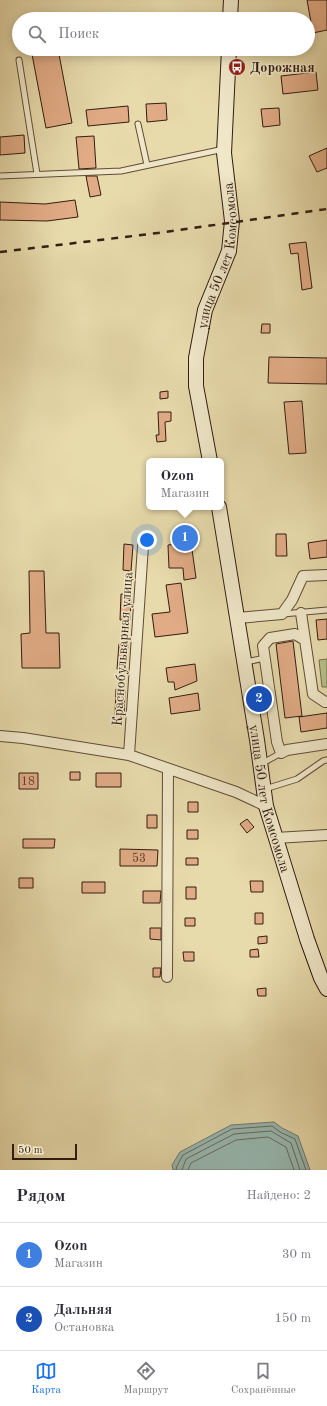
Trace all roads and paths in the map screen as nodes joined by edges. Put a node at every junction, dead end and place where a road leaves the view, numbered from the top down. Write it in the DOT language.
graph roads {
  1 [pos="231,0"];
  2 [pos="230,12"];
  3 [pos="229,56"];
  4 [pos="19,60"];
  5 [pos="138,124"];
  6 [pos="225,149"];
  7 [pos="148,166"];
  8 [pos="37,174"];
  9 [pos="0,176"];
  10 [pos="209,458"];
  11 [pos="220,510"];
  12 [pos="143,546"];
  13 [pos="327,575"];
  14 [pos="327,610"];
  15 [pos="301,613"];
  16 [pos="282,614"];
  17 [pos="238,618"];
  18 [pos="305,640"];
  19 [pos="265,658"];
  20 [pos="245,662"];
  21 [pos="327,702"];
  22 [pos="0,736"];
  23 [pos="327,744"];
  24 [pos="281,753"];
  25 [pos="129,755"];
  26 [pos="327,760"];
  27 [pos="260,764"];
  28 [pos="168,769"];
  29 [pos="264,790"];
  30 [pos="266,806"];
  31 [pos="327,835"];
  32 [pos="275,838"];
  33 [pos="167,977"];
  34 [pos="327,989"];
  1 -- 2 [label="street"];
  3 -- 6 [label="street, улица 50 лет Комсомола"];
  4 -- 8 [label="lane"];
  5 -- 7 [label="lane"];
  6 -- 7 [label="lane"];
  6 -- 10 [label="street, улица 50 лет Комсомола"];
  7 -- 8 [label="lane"];
  8 -- 9 [label="lane"];
  11 -- 17 [label="street, улица 50 лет Комсомола"];
  12 -- 25 [label="street, Краснобульварная улица"];
  13 -- 16 [label="street"];
  14 -- 15 [label="lane"];
  15 -- 16 [label="lane"];
  15 -- 18 [label="street"];
  16 -- 17 [label="street"];
  17 -- 20 [label="street, улица 50 лет Комсомола"];
  18 -- 19 [label="street"];
  18 -- 21 [label="street"];
  19 -- 20 [label="lane"];
  19 -- 24 [label="street"];
  20 -- 27 [label="street, улица 50 лет Комсомола"];
  22 -- 25 [label="street"];
  23 -- 24 [label="street"];
  24 -- 27 [label="lane"];
  25 -- 28 [label="street"];
  26 -- 29 [label="lane"];
  27 -- 29 [label="street, улица 50 лет Комсомола"];
  28 -- 30 [label="street"];
  28 -- 33 [label="street"];
  29 -- 30 [label="street, улица 50 лет Комсомола"];
  30 -- 32 [label="street, улица 50 лет Комсомола"];
  31 -- 32 [label="street"];
  32 -- 34 [label="street, улица 50 лет Комсомола"];
}
